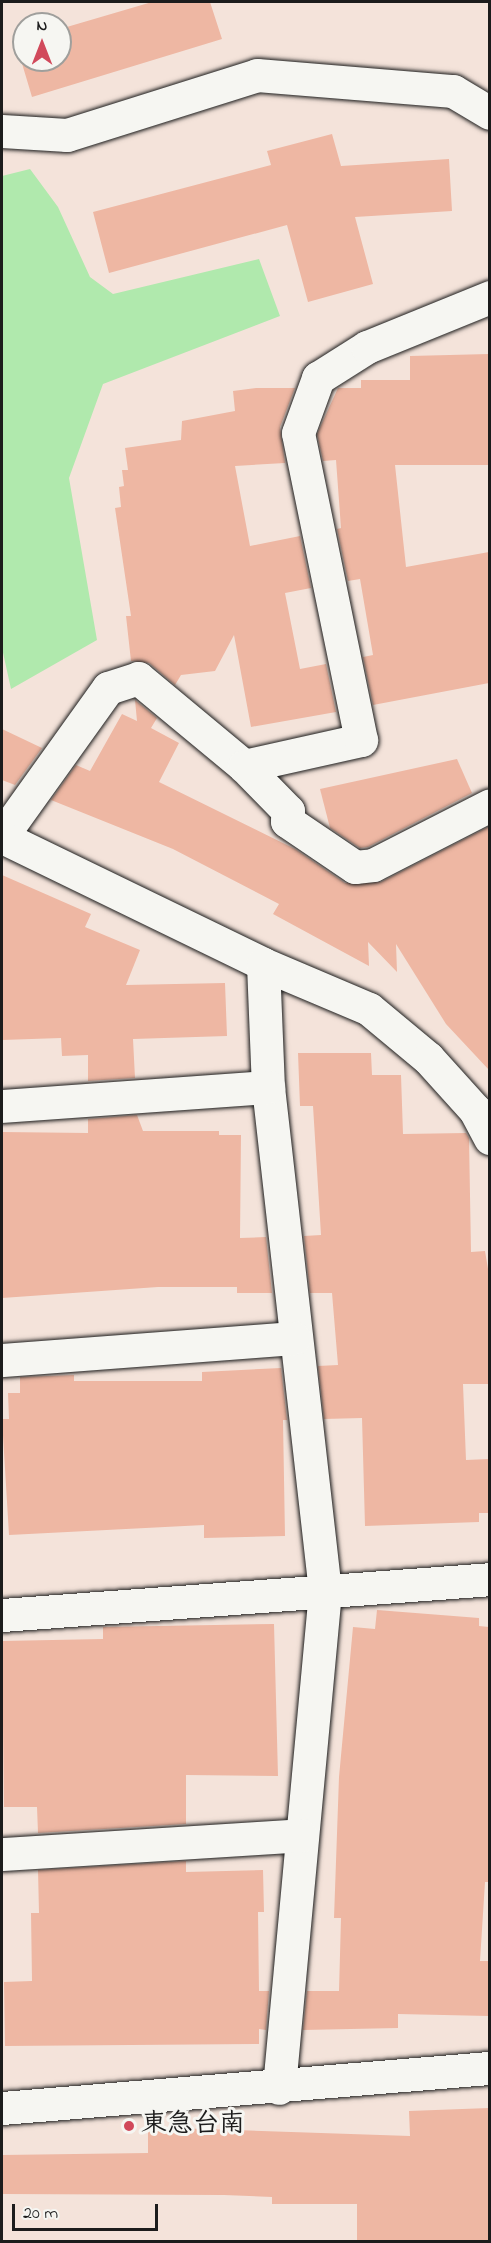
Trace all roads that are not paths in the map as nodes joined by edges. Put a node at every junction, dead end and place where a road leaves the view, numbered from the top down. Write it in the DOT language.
graph roads {
  1 [pos="489,113"];
  2 [pos="2,131"];
  3 [pos="489,297"];
  4 [pos="244,766"];
  5 [pos="489,805"];
  6 [pos="2,837"];
  7 [pos="263,963"];
  8 [pos="268,1087"];
  9 [pos="2,1106"];
  10 [pos="489,1138"];
  11 [pos="294,1338"];
  12 [pos="2,1360"];
  13 [pos="489,1579"];
  14 [pos="326,1591"];
  15 [pos="2,1615"];
  16 [pos="300,1835"];
  17 [pos="2,1854"];
  18 [pos="489,2068"];
  19 [pos="279,2088"];
  20 [pos="2,2108"];
  1 -- 2 [label="street"];
  3 -- 4 [label="street"];
  4 -- 5 [label="street"];
  4 -- 6 [label="street"];
  6 -- 7 [label="street"];
  7 -- 8 [label="street"];
  7 -- 10 [label="street"];
  8 -- 9 [label="street"];
  8 -- 11 [label="street"];
  11 -- 12 [label="street"];
  11 -- 14 [label="street"];
  13 -- 14 [label="street"];
  14 -- 15 [label="street"];
  14 -- 16 [label="street"];
  16 -- 17 [label="street"];
  16 -- 19 [label="street"];
  18 -- 19 [label="street"];
  19 -- 20 [label="street"];
}
